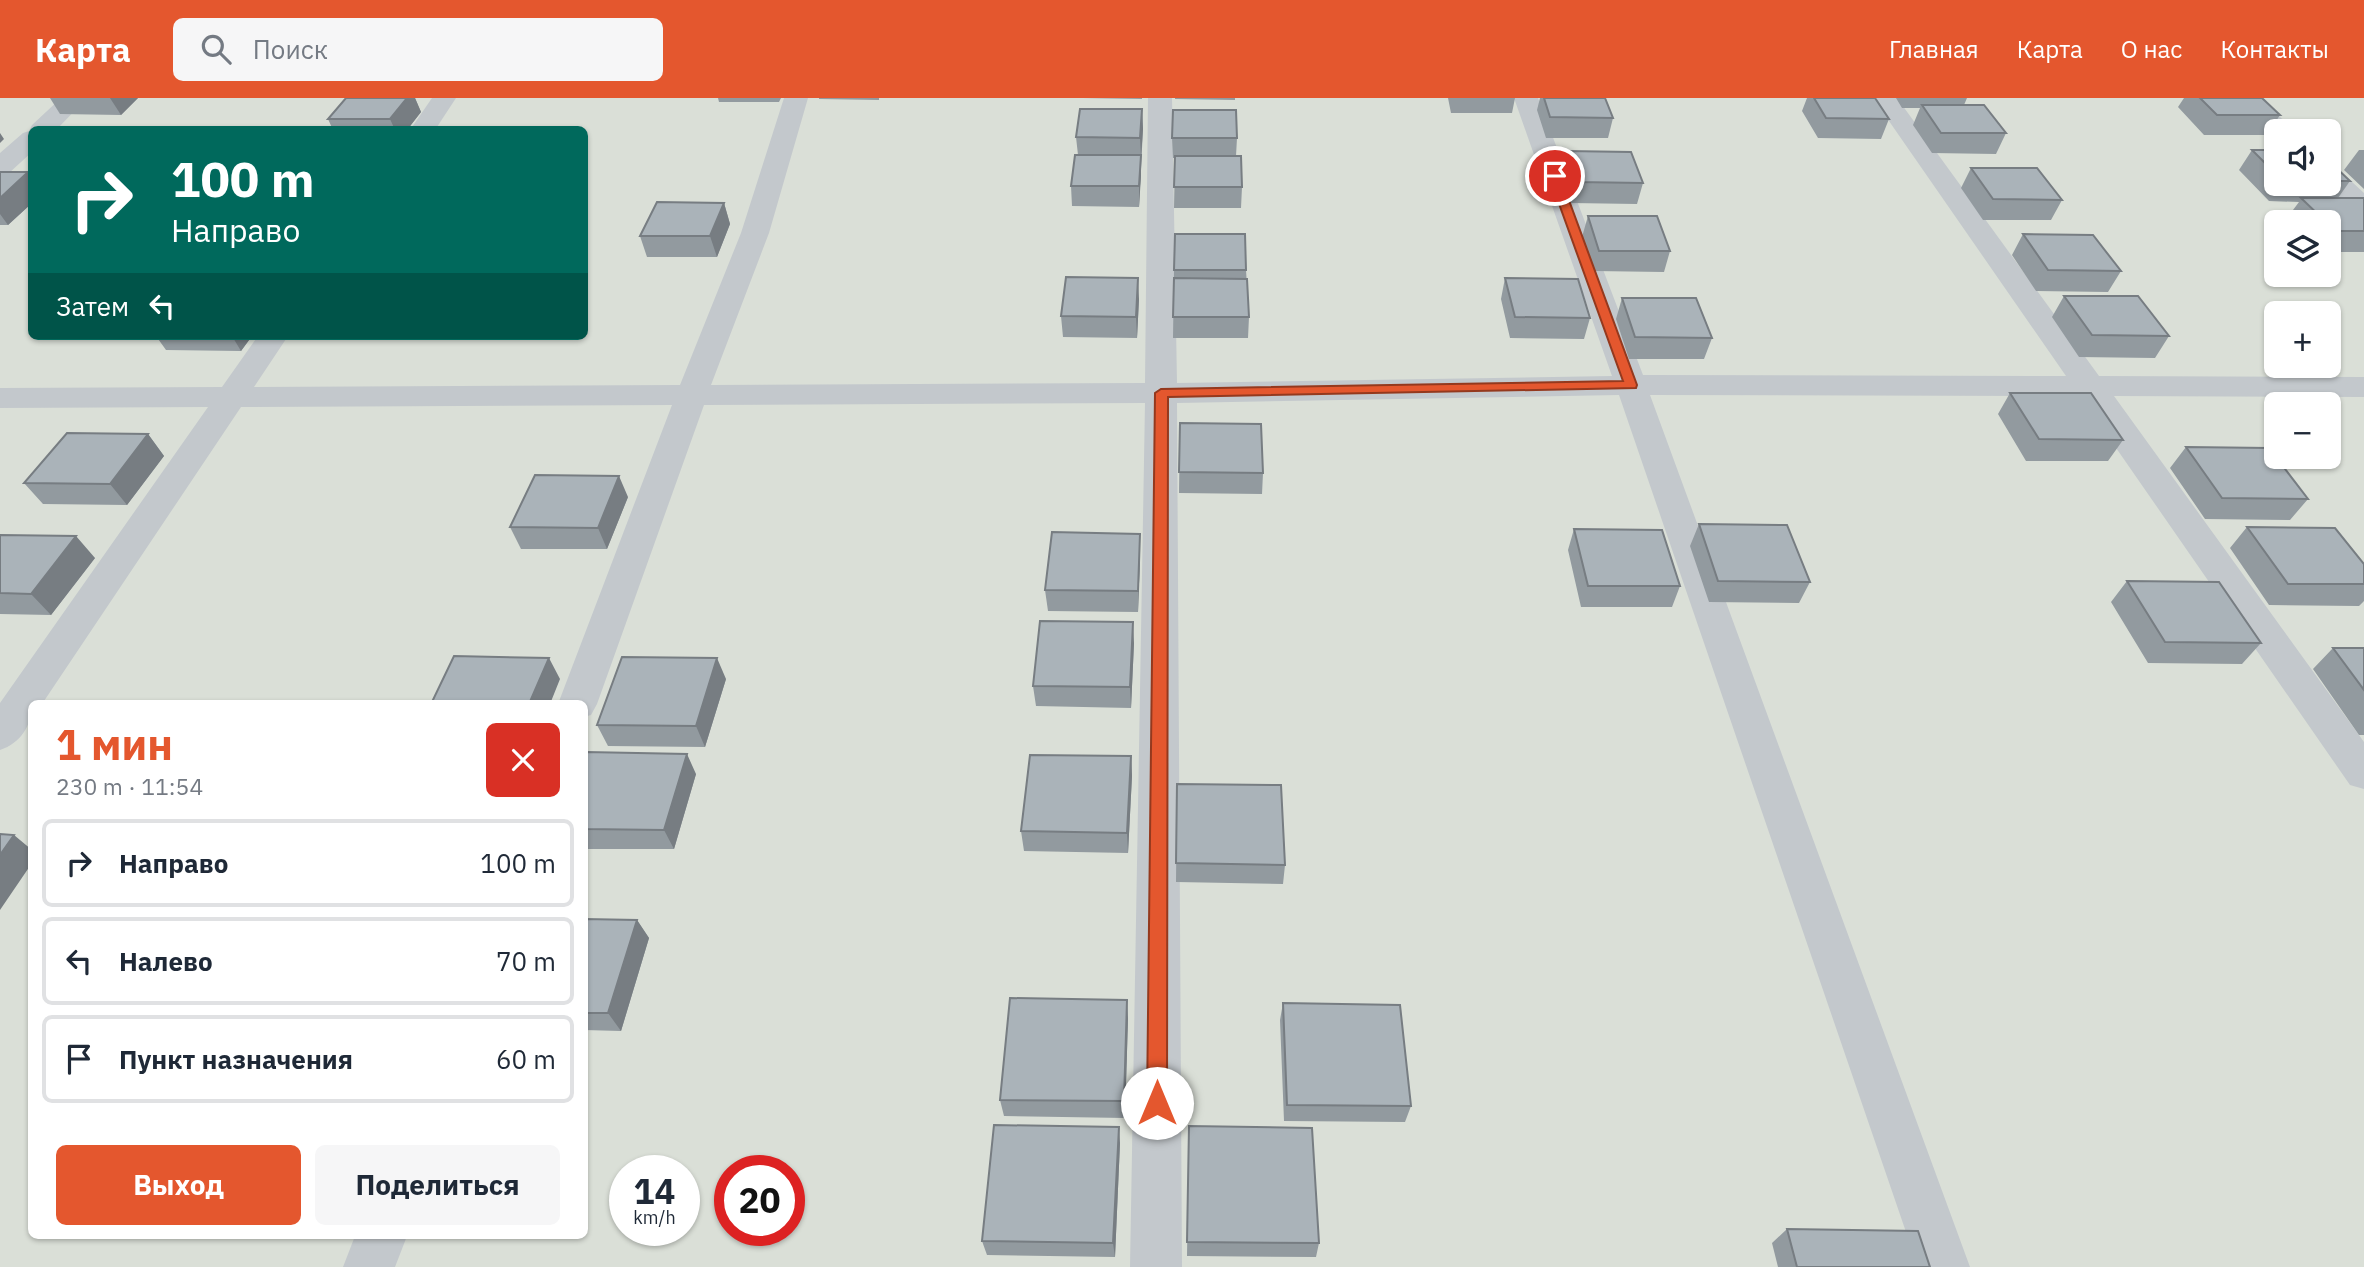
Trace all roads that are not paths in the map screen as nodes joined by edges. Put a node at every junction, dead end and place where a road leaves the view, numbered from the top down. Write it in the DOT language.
graph roads {
  1 [pos="75,98"];
  2 [pos="444,98"];
  3 [pos="796,98"];
  4 [pos="1160,98"];
  5 [pos="1526,98"];
  6 [pos="1885,98"];
  7 [pos="2246,98"];
  8 [pos="2269,119"];
  9 [pos="45,126"];
  10 [pos="425,126"];
  11 [pos="28,142"];
  12 [pos="0,167"];
  13 [pos="2341,186"];
  14 [pos="2364,207"];
  15 [pos="270,340"];
  16 [pos="1631,385"];
  17 [pos="2364,387"];
  18 [pos="2089,388"];
  19 [pos="1161,393"];
  20 [pos="230,395"];
  21 [pos="691,396"];
  22 [pos="0,398"];
  23 [pos="578,700"];
  24 [pos="0,734"];
  25 [pos="2364,773"];
  26 [pos="380,1239"];
  27 [pos="369,1267"];
  28 [pos="1156,1267"];
  29 [pos="1944,1267"];
  1 -- 9 [label="lane"];
  2 -- 10 [label="lane"];
  3 -- 21 [label="lane"];
  4 -- 19 [label="lane"];
  5 -- 16 [label="lane"];
  6 -- 18 [label="lane"];
  7 -- 8 [label="lane"];
  11 -- 12 [label="lane"];
  13 -- 14 [label="lane"];
  15 -- 20 [label="lane"];
  16 -- 18 [label="lane"];
  16 -- 19 [label="lane"];
  16 -- 29 [label="lane"];
  17 -- 18 [label="lane"];
  18 -- 25 [label="lane"];
  19 -- 21 [label="lane"];
  19 -- 28 [label="lane"];
  20 -- 21 [label="lane"];
  20 -- 22 [label="lane"];
  20 -- 24 [label="lane"];
  21 -- 23 [label="lane"];
  26 -- 27 [label="lane"];
}
